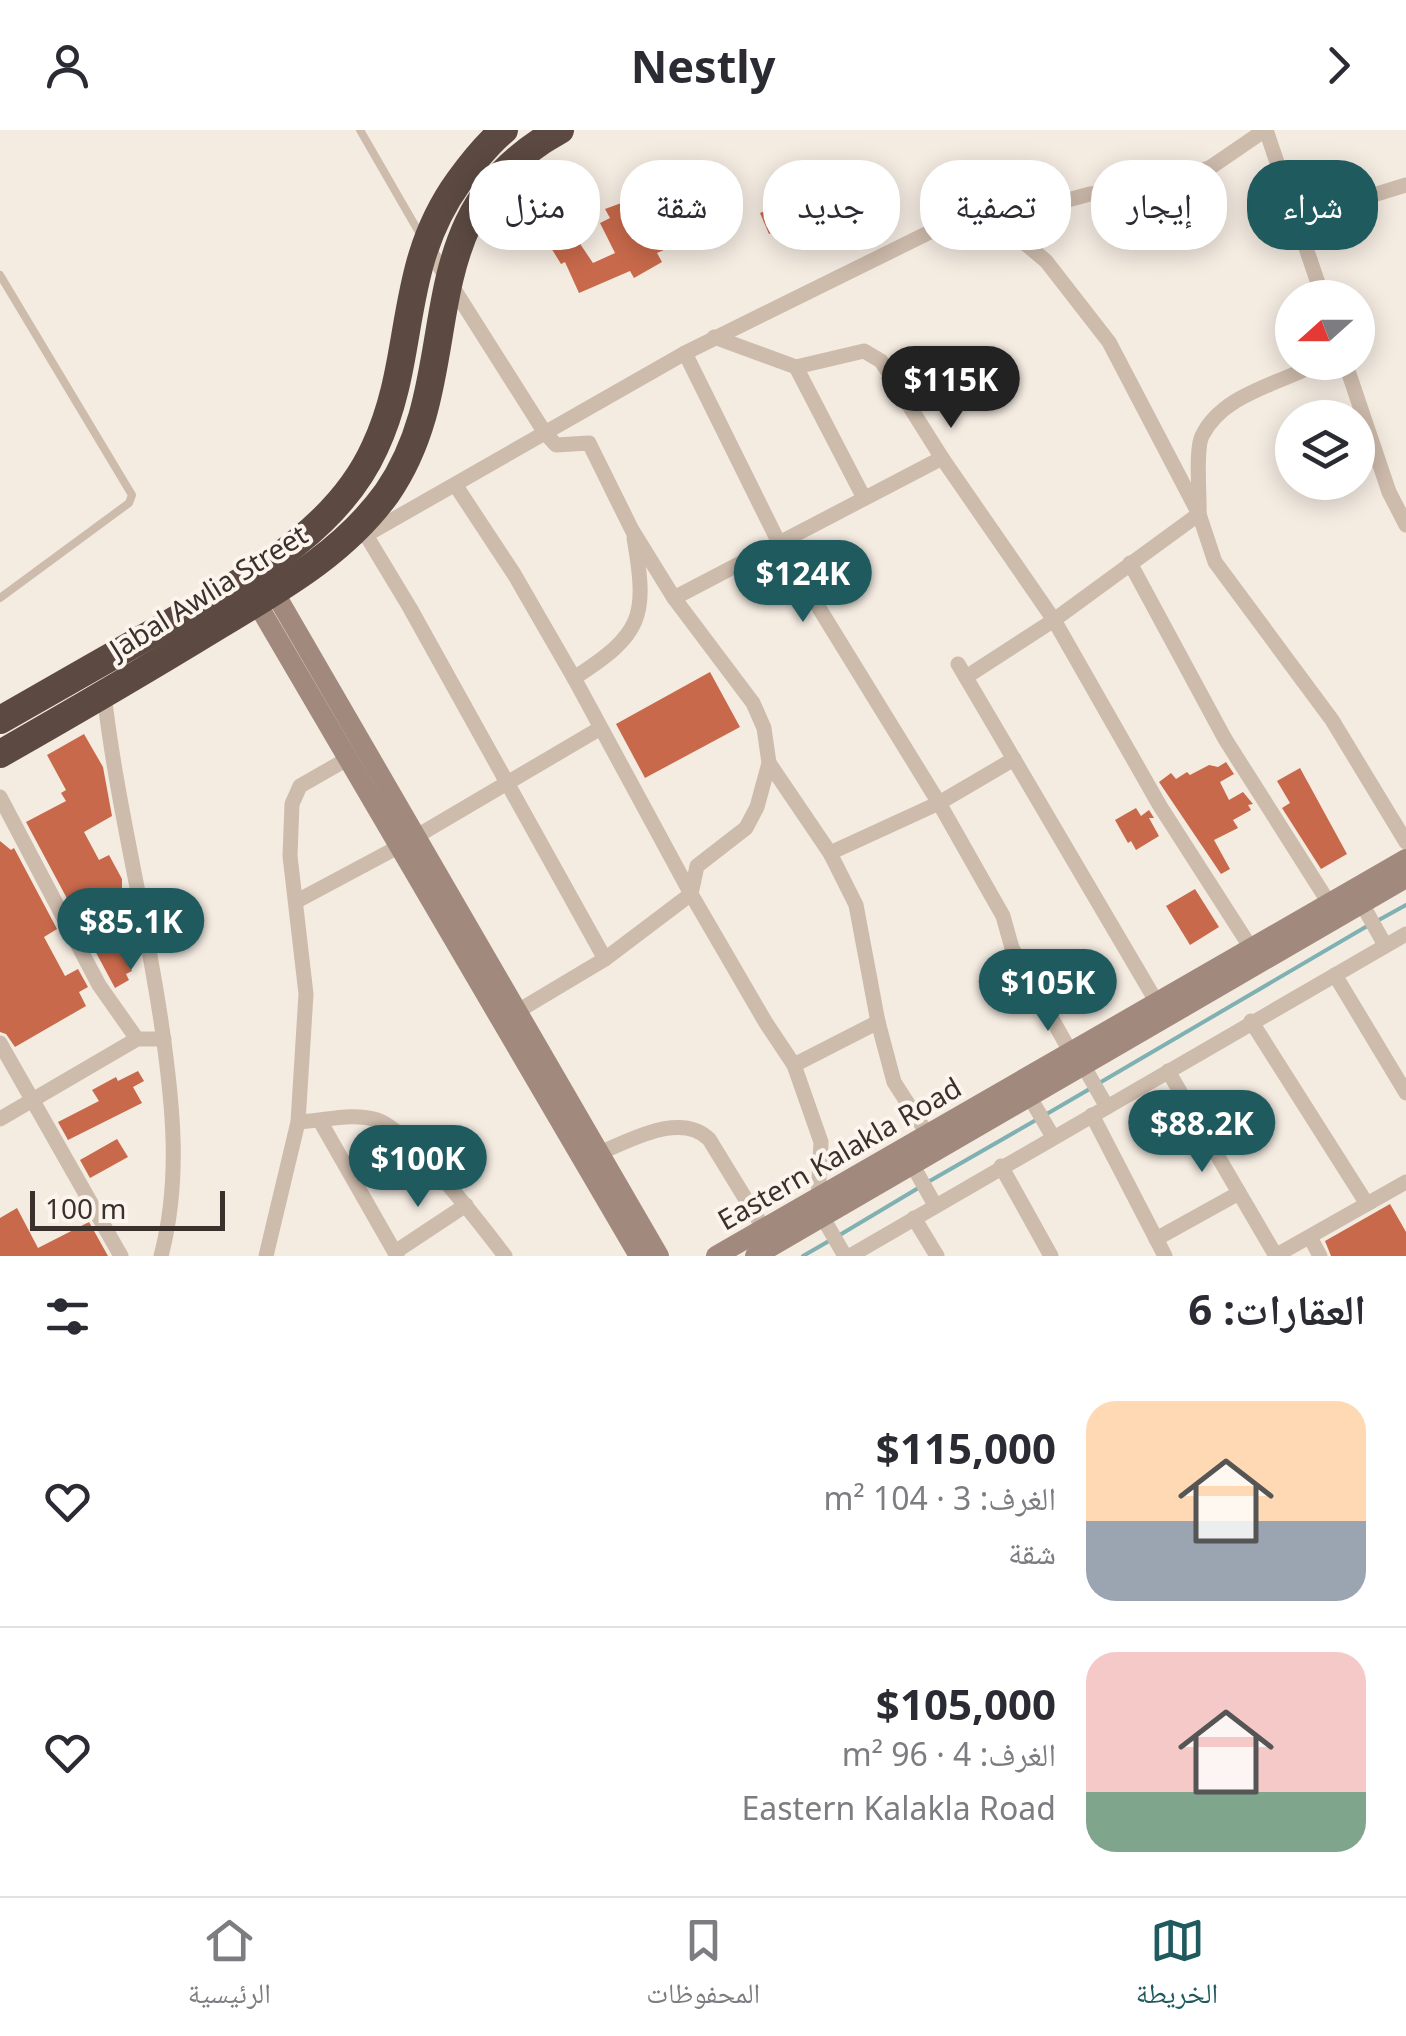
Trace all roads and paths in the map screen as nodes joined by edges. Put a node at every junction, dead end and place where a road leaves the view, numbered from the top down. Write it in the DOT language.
graph roads {
  1 [pos="360,130"];
  2 [pos="504,130"];
  3 [pos="560,130"];
  4 [pos="1266,130"];
  5 [pos="1276,160"];
  6 [pos="1406,186"];
  7 [pos="1378,194"];
  8 [pos="1071,199"];
  9 [pos="920,237"];
  10 [pos="424,241"];
  11 [pos="1032,250"];
  12 [pos="1307,250"];
  13 [pos="0,274"];
  14 [pos="447,280"];
  15 [pos="1317,280"];
  16 [pos="714,337"];
  17 [pos="685,353"];
  18 [pos="796,367"];
  19 [pos="1280,380"];
  20 [pos="1351,380"];
  21 [pos="545,433"];
  22 [pos="942,458"];
  23 [pos="456,486"];
  24 [pos="864,498"];
  25 [pos="1200,514"];
  26 [pos="1406,525"];
  27 [pos="632,530"];
  28 [pos="358,536"];
  29 [pos="779,543"];
  30 [pos="1130,563"];
  31 [pos="259,586"];
  32 [pos="0,598"];
  33 [pos="674,598"];
  34 [pos="1054,620"];
  35 [pos="574,678"];
  36 [pos="104,694"];
  37 [pos="0,720"];
  38 [pos="599,729"];
  39 [pos="0,754"];
  40 [pos="349,758"];
  41 [pos="1014,759"];
  42 [pos="769,763"];
  43 [pos="507,785"];
  44 [pos="0,798"];
  45 [pos="939,803"];
  46 [pos="408,841"];
  47 [pos="1406,842"];
  48 [pos="830,853"];
  49 [pos="1406,859"];
  50 [pos="1406,878"];
  51 [pos="692,894"];
  52 [pos="297,901"];
  53 [pos="1328,903"];
  54 [pos="1362,904"];
  55 [pos="1406,934"];
  56 [pos="1385,945"];
  57 [pos="1251,948"];
  58 [pos="605,959"];
  59 [pos="1334,975"];
  60 [pos="1156,1001"];
  61 [pos="518,1011"];
  62 [pos="1252,1021"];
  63 [pos="878,1022"];
  64 [pos="137,1039"];
  65 [pos="164,1040"];
  66 [pos="0,1043"];
  67 [pos="1076,1058"];
  68 [pos="794,1066"];
  69 [pos="1168,1071"];
  70 [pos="1406,1093"];
  71 [pos="1030,1096"];
  72 [pos="32,1101"];
  73 [pos="1100,1111"];
  74 [pos="0,1119"];
  75 [pos="320,1121"];
  76 [pos="298,1122"];
  77 [pos="928,1134"];
  78 [pos="1053,1136"];
  79 [pos="599,1153"];
  80 [pos="914,1166"];
  81 [pos="1001,1166"];
  82 [pos="1404,1188"];
  83 [pos="1239,1193"];
  84 [pos="1366,1204"];
  85 [pos="466,1205"];
  86 [pos="935,1205"];
  87 [pos="820,1209"];
  88 [pos="914,1218"];
  89 [pos="271,1236"];
  90 [pos="1310,1237"];
  91 [pos="1156,1239"];
  92 [pos="775,1243"];
  93 [pos="396,1254"];
  94 [pos="121,1256"];
  95 [pos="161,1256"];
  96 [pos="266,1256"];
  97 [pos="284,1256"];
  98 [pos="505,1256"];
  99 [pos="639,1256"];
  100 [pos="659,1256"];
  101 [pos="716,1256"];
  102 [pos="755,1256"];
  103 [pos="848,1256"];
  104 [pos="937,1256"];
  105 [pos="1051,1256"];
  106 [pos="1164,1256"];
  107 [pos="1276,1256"];
  108 [pos="1320,1256"];
  1 -- 10 [label="lane"];
  2 -- 10 [label="highway, Jabal Awlia Street"];
  3 -- 14 [label="highway, Jabal Awlia Street"];
  4 -- 5 [label="street"];
  4 -- 8 [label="street"];
  6 -- 7 [label="street"];
  9 -- 16 [label="street"];
  10 -- 14 [label="street"];
  10 -- 31 [label="highway, Jabal Awlia Street"];
  11 -- 25 [label="street"];
  12 -- 15 [label="street"];
  13 -- 32 [label="lane"];
  14 -- 21 [label="street"];
  14 -- 28 [label="highway, Jabal Awlia Street"];
  16 -- 17 [label="street"];
  16 -- 18 [label="street"];
  17 -- 21 [label="street"];
  17 -- 29 [label="street"];
  18 -- 22 [label="street"];
  18 -- 24 [label="street"];
  19 -- 25 [label="street"];
  20 -- 26 [label="street"];
  21 -- 23 [label="street"];
  21 -- 27 [label="street"];
  22 -- 24 [label="street"];
  22 -- 34 [label="street"];
  23 -- 28 [label="street"];
  23 -- 35 [label="street"];
  24 -- 29 [label="street"];
  25 -- 30 [label="street"];
  25 -- 47 [label="street"];
  27 -- 33 [label="street"];
  27 -- 35 [label="street"];
  28 -- 31 [label="highway, Jabal Awlia Street"];
  28 -- 43 [label="street"];
  29 -- 33 [label="street"];
  29 -- 45 [label="street"];
  30 -- 34 [label="street"];
  30 -- 53 [label="street"];
  31 -- 36 [label="highway, Jabal Awlia Street"];
  31 -- 37 [label="highway, Jabal Awlia Street"];
  31 -- 40 [label="street"];
  31 -- 46 [label="street"];
  33 -- 42 [label="street"];
  34 -- 41 [label="street"];
  34 -- 57 [label="street"];
  35 -- 38 [label="street"];
  36 -- 39 [label="highway, Jabal Awlia Street"];
  36 -- 65 [label="street"];
  38 -- 43 [label="street"];
  38 -- 51 [label="street"];
  40 -- 46 [label="street"];
  40 -- 52 [label="street"];
  41 -- 45 [label="street"];
  41 -- 60 [label="street"];
  42 -- 48 [label="street"];
  42 -- 51 [label="street"];
  43 -- 46 [label="street"];
  43 -- 58 [label="street"];
  44 -- 64 [label="street"];
  45 -- 48 [label="street"];
  45 -- 67 [label="street"];
  46 -- 52 [label="street"];
  46 -- 61 [label="street"];
  46 -- 99 [label="street"];
  48 -- 63 [label="street"];
  49 -- 53 [label="street, Eastern Kalakla Road"];
  50 -- 54 [label="street, Eastern Kalakla Road"];
  51 -- 58 [label="street"];
  51 -- 68 [label="street"];
  52 -- 76 [label="street"];
  53 -- 57 [label="street, Eastern Kalakla Road"];
  54 -- 56 [label="street"];
  54 -- 67 [label="street, Eastern Kalakla Road"];
  55 -- 56 [label="street"];
  56 -- 59 [label="street"];
  57 -- 60 [label="street, Eastern Kalakla Road"];
  58 -- 61 [label="street"];
  59 -- 62 [label="street"];
  59 -- 70 [label="street"];
  60 -- 67 [label="street, Eastern Kalakla Road"];
  61 -- 79 [label="street"];
  62 -- 69 [label="street"];
  62 -- 84 [label="street"];
  63 -- 68 [label="street"];
  63 -- 77 [label="street"];
  64 -- 65 [label="street"];
  64 -- 72 [label="street"];
  65 -- 95 [label="street"];
  66 -- 72 [label="street"];
  67 -- 71 [label="street, Eastern Kalakla Road"];
  67 -- 73 [label="street"];
  67 -- 77 [label="street, Eastern Kalakla Road"];
  68 -- 87 [label="street"];
  69 -- 73 [label="street"];
  69 -- 83 [label="street"];
  71 -- 78 [label="street"];
  71 -- 80 [label="street, Eastern Kalakla Road"];
  72 -- 74 [label="street"];
  72 -- 94 [label="street"];
  73 -- 78 [label="street"];
  73 -- 91 [label="street"];
  75 -- 76 [label="street"];
  75 -- 85 [label="street"];
  75 -- 93 [label="street"];
  76 -- 89 [label="street"];
  77 -- 87 [label="street, Eastern Kalakla Road"];
  78 -- 81 [label="street"];
  79 -- 92 [label="street"];
  79 -- 100 [label="street"];
  80 -- 86 [label="street"];
  80 -- 87 [label="street, Eastern Kalakla Road"];
  81 -- 86 [label="street"];
  81 -- 105 [label="street"];
  82 -- 84 [label="street"];
  83 -- 91 [label="street"];
  83 -- 107 [label="street"];
  84 -- 90 [label="street"];
  85 -- 93 [label="street"];
  85 -- 98 [label="street"];
  86 -- 88 [label="street"];
  87 -- 92 [label="street, Eastern Kalakla Road"];
  87 -- 103 [label="street"];
  88 -- 103 [label="street"];
  88 -- 104 [label="street"];
  89 -- 96 [label="street"];
  89 -- 97 [label="street"];
  90 -- 107 [label="street"];
  90 -- 108 [label="street"];
  91 -- 106 [label="street"];
  92 -- 101 [label="street, Eastern Kalakla Road"];
  92 -- 102 [label="street, Eastern Kalakla Road"];
}
